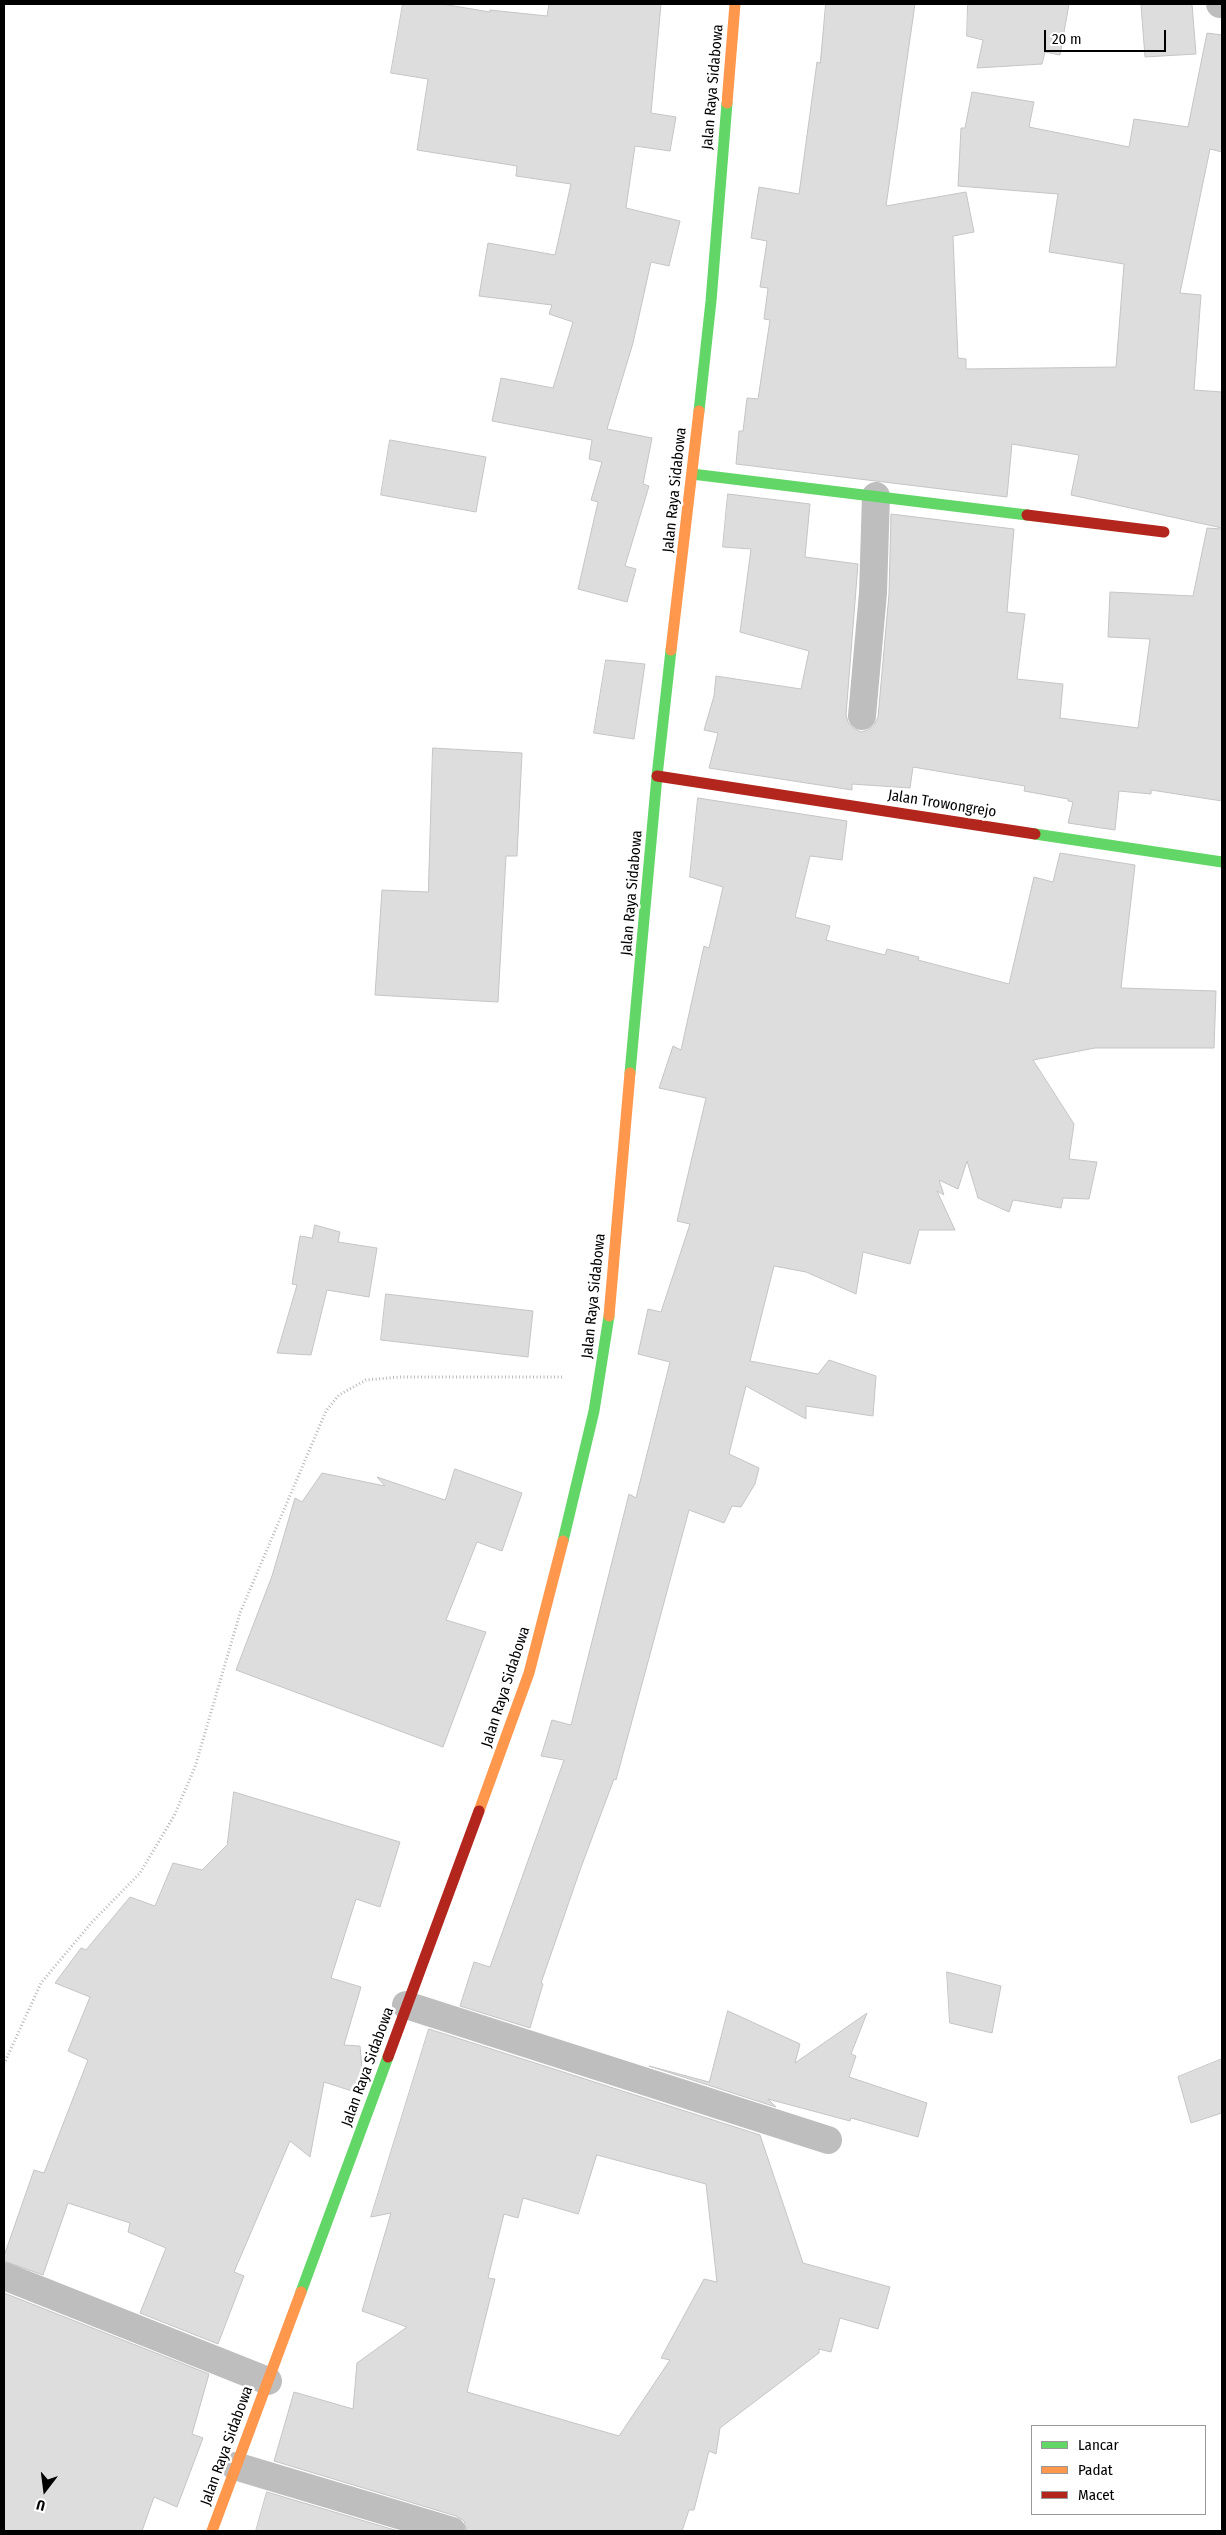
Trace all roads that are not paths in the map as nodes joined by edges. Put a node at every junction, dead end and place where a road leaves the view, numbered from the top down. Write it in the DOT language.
graph roads {
  1 [pos="735,4"];
  2 [pos="692,474"];
  3 [pos="876,496"];
  4 [pos="1164,532"];
  5 [pos="862,716"];
  6 [pos="657,776"];
  7 [pos="1222,862"];
  8 [pos="406,2005"];
  9 [pos="828,2140"];
  10 [pos="4,2276"];
  11 [pos="268,2381"];
  12 [pos="235,2466"];
  13 [pos="212,2531"];
  14 [pos="452,2531"];
  1 -- 2 [label="main road, Jalan Raya Sidabowa"];
  2 -- 3 [label="main road"];
  2 -- 6 [label="main road, Jalan Raya Sidabowa"];
  3 -- 4 [label="main road"];
  3 -- 5 [label="street"];
  6 -- 7 [label="main road, Jalan Trowongrejo"];
  6 -- 8 [label="main road, Jalan Raya Sidabowa"];
  8 -- 9 [label="street"];
  8 -- 11 [label="main road, Jalan Raya Sidabowa"];
  10 -- 11 [label="street"];
  11 -- 12 [label="main road, Jalan Raya Sidabowa"];
  12 -- 13 [label="main road, Jalan Raya Sidabowa"];
  12 -- 14 [label="street"];
}
